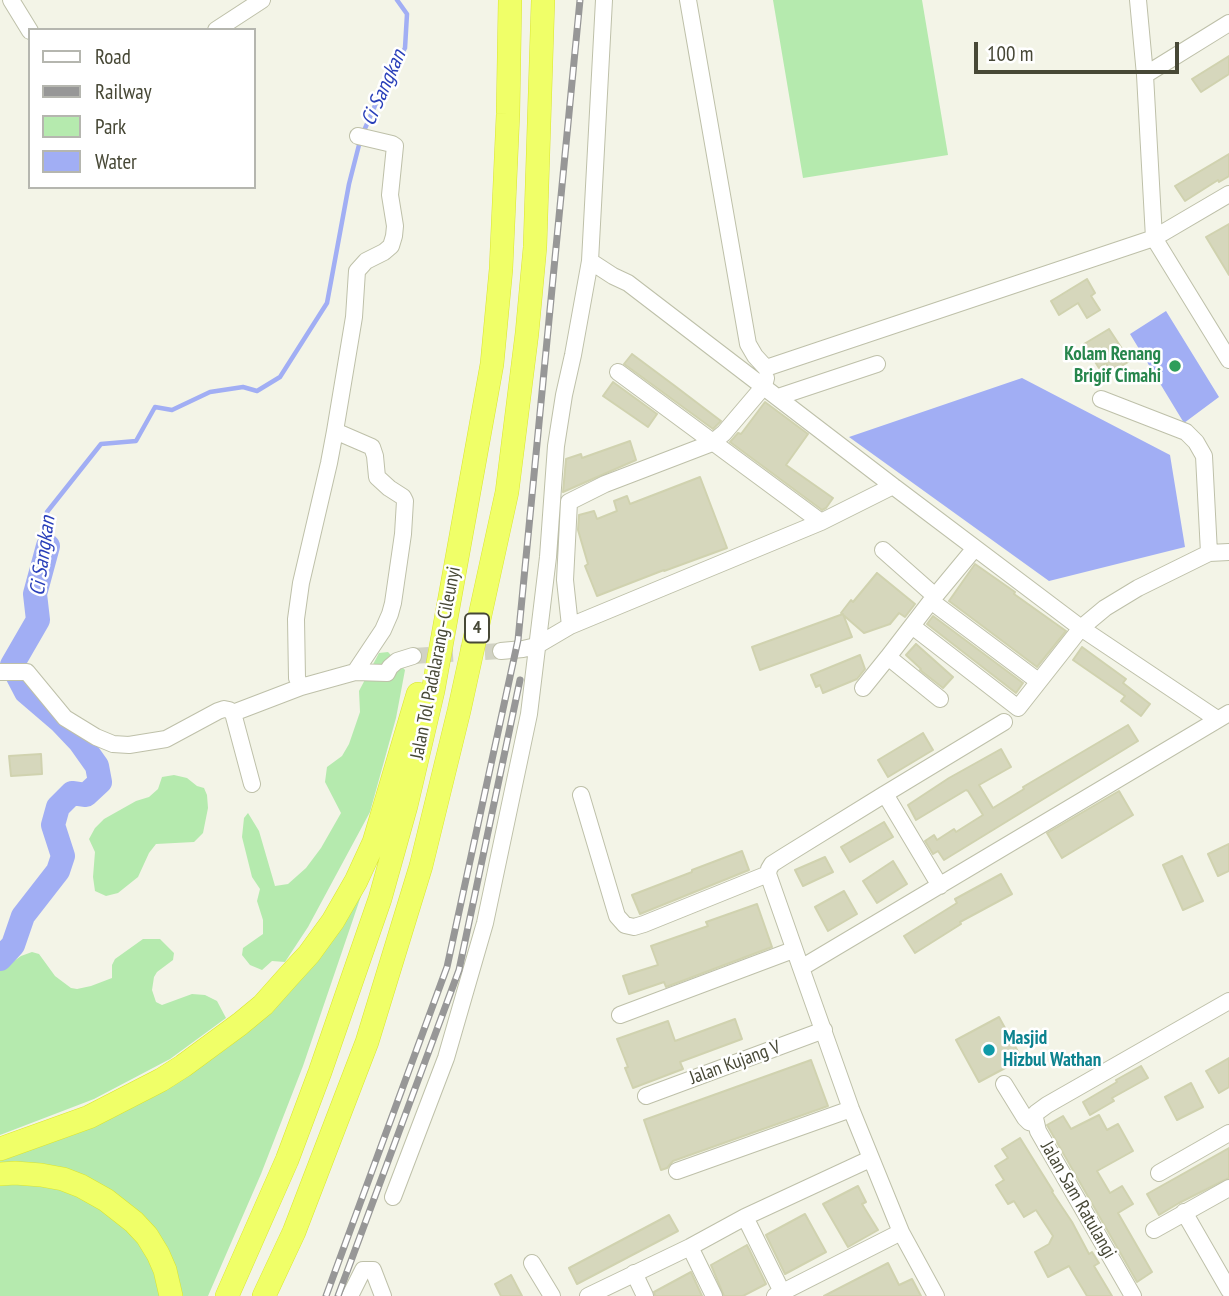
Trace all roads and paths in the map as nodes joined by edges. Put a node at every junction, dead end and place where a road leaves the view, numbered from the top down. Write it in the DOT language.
graph roads {
  1 [pos="11,0"];
  2 [pos="262,0"];
  3 [pos="510,0"];
  4 [pos="543,0"];
  5 [pos="604,0"];
  6 [pos="688,0"];
  7 [pos="1138,0"];
  8 [pos="1229,23"];
  9 [pos="28,28"];
  10 [pos="219,28"];
  11 [pos="1145,75"];
  12 [pos="362,137"];
  13 [pos="1229,194"];
  14 [pos="1154,237"];
  15 [pos="590,261"];
  16 [pos="1229,360"];
  17 [pos="877,364"];
  18 [pos="766,368"];
  19 [pos="618,372"];
  20 [pos="764,386"];
  21 [pos="778,397"];
  22 [pos="1101,399"];
  23 [pos="335,431"];
  24 [pos="712,443"];
  25 [pos="892,486"];
  26 [pos="821,522"];
  27 [pos="975,548"];
  28 [pos="883,550"];
  29 [pos="1229,552"];
  30 [pos="1209,553"];
  31 [pos="453,579"];
  32 [pos="933,598"];
  33 [pos="570,626"];
  34 [pos="912,626"];
  35 [pos="1081,628"];
  36 [pos="536,646"];
  37 [pos="501,651"];
  38 [pos="413,656"];
  39 [pos="888,657"];
  40 [pos="1,672"];
  41 [pos="355,672"];
  42 [pos="1038,681"];
  43 [pos="301,687"];
  44 [pos="863,688"];
  45 [pos="940,699"];
  46 [pos="233,713"];
  47 [pos="1223,716"];
  48 [pos="1004,722"];
  49 [pos="253,784"];
  50 [pos="885,794"];
  51 [pos="581,795"];
  52 [pos="768,874"];
  53 [pos="940,886"];
  54 [pos="793,950"];
  55 [pos="801,968"];
  56 [pos="1229,1001"];
  57 [pos="620,1015"];
  58 [pos="824,1030"];
  59 [pos="1004,1084"];
  60 [pos="646,1096"];
  61 [pos="851,1109"];
  62 [pos="1036,1124"];
  63 [pos="1229,1133"];
  64 [pos="0,1149"];
  65 [pos="870,1159"];
  66 [pos="677,1171"];
  67 [pos="1159,1173"];
  68 [pos="0,1174"];
  69 [pos="1229,1188"];
  70 [pos="393,1196"];
  71 [pos="1184,1212"];
  72 [pos="745,1217"];
  73 [pos="1154,1230"];
  74 [pos="294,1232"];
  75 [pos="901,1232"];
  76 [pos="690,1247"];
  77 [pos="533,1263"];
  78 [pos="634,1273"];
  79 [pos="1229,1290"];
  80 [pos="780,1295"];
  81 [pos="171,1296"];
  82 [pos="227,1296"];
  83 [pos="264,1296"];
  84 [pos="276,1296"];
  85 [pos="350,1296"];
  86 [pos="383,1296"];
  87 [pos="552,1296"];
  88 [pos="588,1296"];
  89 [pos="645,1296"];
  90 [pos="714,1296"];
  91 [pos="936,1296"];
  92 [pos="1133,1296"];
  1 -- 9 [label="street"];
  2 -- 10 [label="street"];
  3 -- 31 [label="highway, Jalan Tol Padalarang–Cileunyi / 4"];
  4 -- 74 [label="highway, Jalan Tol Padalarang–Cileunyi / 4"];
  5 -- 15 [label="street"];
  6 -- 18 [label="street"];
  7 -- 11 [label="street"];
  8 -- 11 [label="street"];
  11 -- 14 [label="street"];
  12 -- 23 [label="street"];
  13 -- 14 [label="street"];
  14 -- 16 [label="street"];
  14 -- 18 [label="street"];
  15 -- 20 [label="street"];
  15 -- 36 [label="street"];
  17 -- 21 [label="street"];
  18 -- 20 [label="street"];
  19 -- 24 [label="street"];
  20 -- 21 [label="street"];
  20 -- 24 [label="street"];
  21 -- 25 [label="street"];
  22 -- 30 [label="street"];
  23 -- 41 [label="street"];
  23 -- 43 [label="street"];
  24 -- 26 [label="street"];
  24 -- 33 [label="street"];
  25 -- 26 [label="street"];
  25 -- 27 [label="street"];
  26 -- 33 [label="street"];
  27 -- 32 [label="street"];
  27 -- 35 [label="street"];
  28 -- 32 [label="street"];
  29 -- 30 [label="street"];
  30 -- 35 [label="street"];
  31 -- 64 [label="highway"];
  31 -- 82 [label="highway, Jalan Tol Padalarang–Cileunyi / 4"];
  32 -- 34 [label="street"];
  32 -- 42 [label="street"];
  33 -- 36 [label="street"];
  34 -- 39 [label="street"];
  34 -- 42 [label="street"];
  35 -- 42 [label="street"];
  35 -- 47 [label="street"];
  36 -- 37 [label="street"];
  36 -- 70 [label="street"];
  38 -- 41 [label="street"];
  39 -- 44 [label="street"];
  39 -- 45 [label="street"];
  40 -- 46 [label="street"];
  41 -- 43 [label="street"];
  43 -- 46 [label="street"];
  46 -- 49 [label="street"];
  47 -- 53 [label="street"];
  48 -- 50 [label="street"];
  50 -- 52 [label="street"];
  50 -- 53 [label="street"];
  51 -- 52 [label="street"];
  52 -- 54 [label="street"];
  53 -- 55 [label="street"];
  54 -- 55 [label="street"];
  54 -- 57 [label="street"];
  55 -- 58 [label="street"];
  56 -- 62 [label="street, Jalan Sam Ratulangi"];
  58 -- 60 [label="street, Jalan Kujang V"];
  58 -- 61 [label="street"];
  59 -- 62 [label="street"];
  61 -- 65 [label="street"];
  61 -- 66 [label="street"];
  62 -- 92 [label="street, Jalan Sam Ratulangi"];
  63 -- 67 [label="street"];
  65 -- 72 [label="street"];
  65 -- 75 [label="street"];
  68 -- 81 [label="highway"];
  69 -- 71 [label="street"];
  71 -- 73 [label="street"];
  71 -- 79 [label="street"];
  72 -- 76 [label="street"];
  72 -- 80 [label="street"];
  74 -- 83 [label="highway, Jalan Tol Padalarang–Cileunyi / 4"];
  74 -- 84 [label="highway"];
  75 -- 80 [label="street"];
  75 -- 91 [label="street"];
  76 -- 78 [label="street"];
  76 -- 90 [label="street"];
  77 -- 87 [label="street"];
  78 -- 88 [label="street"];
  78 -- 89 [label="street"];
  85 -- 86 [label="street"];
}
